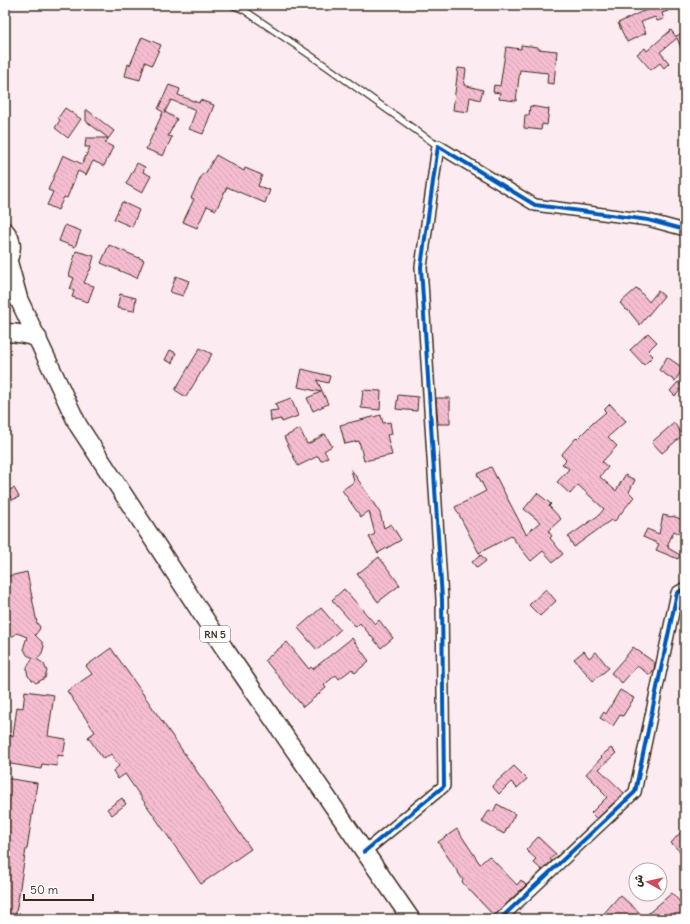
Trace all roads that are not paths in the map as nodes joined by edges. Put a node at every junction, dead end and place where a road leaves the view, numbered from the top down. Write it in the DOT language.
graph roads {
  1 [pos="232,5"];
  2 [pos="438,146"];
  3 [pos="685,230"];
  4 [pos="5,231"];
  5 [pos="6,262"];
  6 [pos="5,286"];
  7 [pos="19,300"];
  8 [pos="5,333"];
  9 [pos="38,338"];
  10 [pos="685,588"];
  11 [pos="364,852"];
  12 [pos="411,919"];
  13 [pos="500,919"];
  1 -- 2 [label="lane"];
  2 -- 3 [label="street"];
  2 -- 11 [label="street"];
  4 -- 5 [label="main road, RN 5"];
  5 -- 7 [label="main road, RN 5"];
  6 -- 7 [label="main road, RN 5"];
  7 -- 9 [label="main road, RN 5"];
  8 -- 9 [label="main road"];
  9 -- 11 [label="main road, RN 5"];
  10 -- 13 [label="street"];
  11 -- 12 [label="main road, RN 5"];
}
